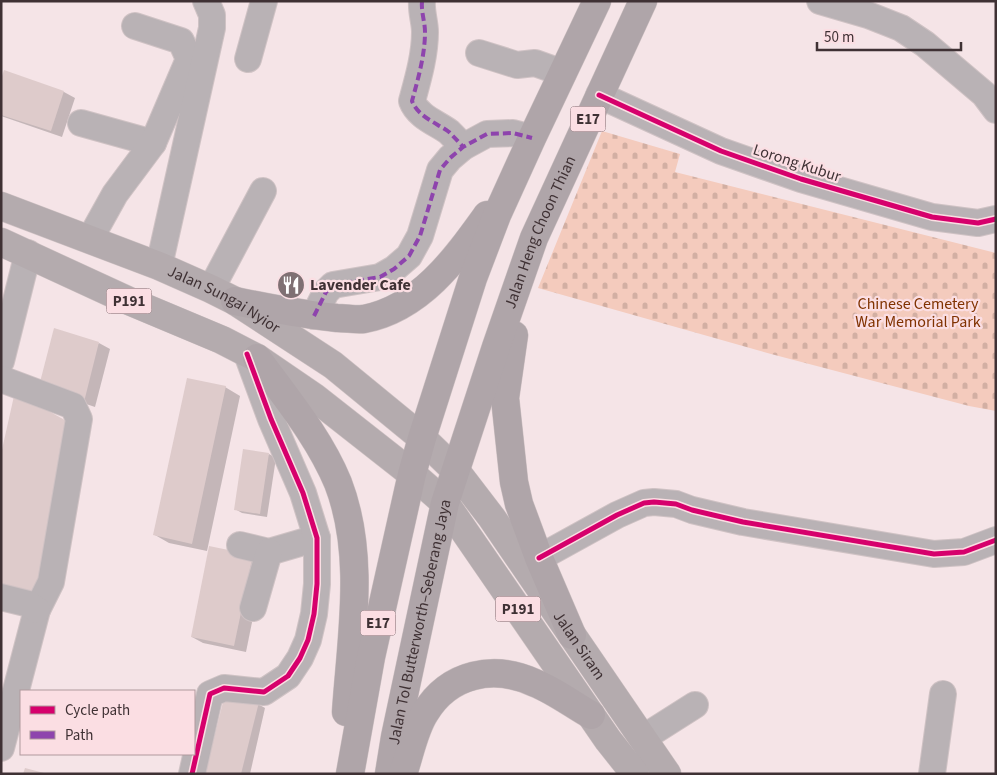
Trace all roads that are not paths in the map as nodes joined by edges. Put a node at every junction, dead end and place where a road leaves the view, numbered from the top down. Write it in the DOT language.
graph roads {
  1 [pos="206,1"];
  2 [pos="264,1"];
  3 [pos="422,1"];
  4 [pos="597,1"];
  5 [pos="643,1"];
  6 [pos="820,1"];
  7 [pos="135,26"];
  8 [pos="479,54"];
  9 [pos="248,59"];
  10 [pos="563,73"];
  11 [pos="992,93"];
  12 [pos="599,95"];
  13 [pos="82,123"];
  14 [pos="532,138"];
  15 [pos="153,144"];
  16 [pos="462,147"];
  17 [pos="511,183"];
  18 [pos="263,191"];
  19 [pos="1,206"];
  20 [pos="996,219"];
  21 [pos="534,238"];
  22 [pos="90,239"];
  23 [pos="1,242"];
  24 [pos="28,253"];
  25 [pos="159,266"];
  26 [pos="211,289"];
  27 [pos="235,302"];
  28 [pos="314,316"];
  29 [pos="252,356"];
  30 [pos="1,361"];
  31 [pos="1,379"];
  32 [pos="422,438"];
  33 [pos="456,471"];
  34 [pos="412,474"];
  35 [pos="445,503"];
  36 [pos="317,538"];
  37 [pos="996,540"];
  38 [pos="240,545"];
  39 [pos="268,552"];
  40 [pos="539,558"];
  41 [pos="1,597"];
  42 [pos="253,608"];
  43 [pos="37,610"];
  44 [pos="572,635"];
  45 [pos="8,693"];
  46 [pos="943,694"];
  47 [pos="695,705"];
  48 [pos="591,715"];
  49 [pos="642,738"];
  50 [pos="1,748"];
  51 [pos="192,774"];
  52 [pos="341,774"];
  53 [pos="350,774"];
  54 [pos="389,774"];
  55 [pos="403,774"];
  56 [pos="634,774"];
  57 [pos="667,774"];
  58 [pos="932,774"];
  1 -- 25 [label="street"];
  2 -- 9 [label="street"];
  3 -- 16 [label="street"];
  4 -- 10 [label="highway, E17"];
  5 -- 12 [label="highway, Jalan Heng Choon Thian / E17"];
  6 -- 11 [label="street"];
  7 -- 15 [label="street"];
  8 -- 10 [label="street"];
  10 -- 14 [label="highway, E17"];
  12 -- 20 [label="street, Lorong Kubur"];
  12 -- 21 [label="highway, Jalan Heng Choon Thian / E17"];
  13 -- 15 [label="street"];
  14 -- 16 [label="street"];
  14 -- 17 [label="highway, E17"];
  15 -- 22 [label="street"];
  16 -- 28 [label="street"];
  17 -- 28 [label="highway"];
  17 -- 32 [label="highway, E17"];
  18 -- 26 [label="street"];
  19 -- 22 [label="main road, Jalan Sungai Nyior / P191"];
  21 -- 33 [label="highway, Jalan Heng Choon Thian / E17"];
  21 -- 40 [label="highway"];
  22 -- 25 [label="main road, Jalan Sungai Nyior / P191"];
  23 -- 24 [label="main road, P191"];
  24 -- 29 [label="main road, P191"];
  24 -- 30 [label="street"];
  25 -- 26 [label="main road, Jalan Sungai Nyior / P191"];
  26 -- 27 [label="main road, Jalan Sungai Nyior / P191"];
  27 -- 28 [label="highway"];
  27 -- 32 [label="main road, Jalan Sungai Nyior / P191"];
  29 -- 34 [label="main road, P191"];
  29 -- 36 [label="street"];
  29 -- 52 [label="highway"];
  31 -- 43 [label="street"];
  32 -- 33 [label="main road, P191"];
  32 -- 34 [label="highway, E17"];
  33 -- 35 [label="highway, Jalan Tol Butterworth–Seberang Jaya / E17"];
  33 -- 44 [label="main road, Jalan Siram / P191"];
  34 -- 35 [label="main road, P191"];
  34 -- 53 [label="highway, E17"];
  35 -- 48 [label="main road, Jalan Siram / P191"];
  35 -- 54 [label="highway, Jalan Tol Butterworth–Seberang Jaya / E17"];
  36 -- 39 [label="street"];
  36 -- 51 [label="street"];
  37 -- 40 [label="street"];
  38 -- 39 [label="street"];
  39 -- 42 [label="street"];
  40 -- 44 [label="highway"];
  41 -- 43 [label="street"];
  43 -- 45 [label="street"];
  44 -- 49 [label="main road, Jalan Siram / P191"];
  45 -- 50 [label="street"];
  46 -- 58 [label="street"];
  47 -- 49 [label="street"];
  48 -- 55 [label="highway"];
  48 -- 56 [label="main road, Jalan Siram / P191"];
  49 -- 57 [label="main road, Jalan Siram / P191"];
}
